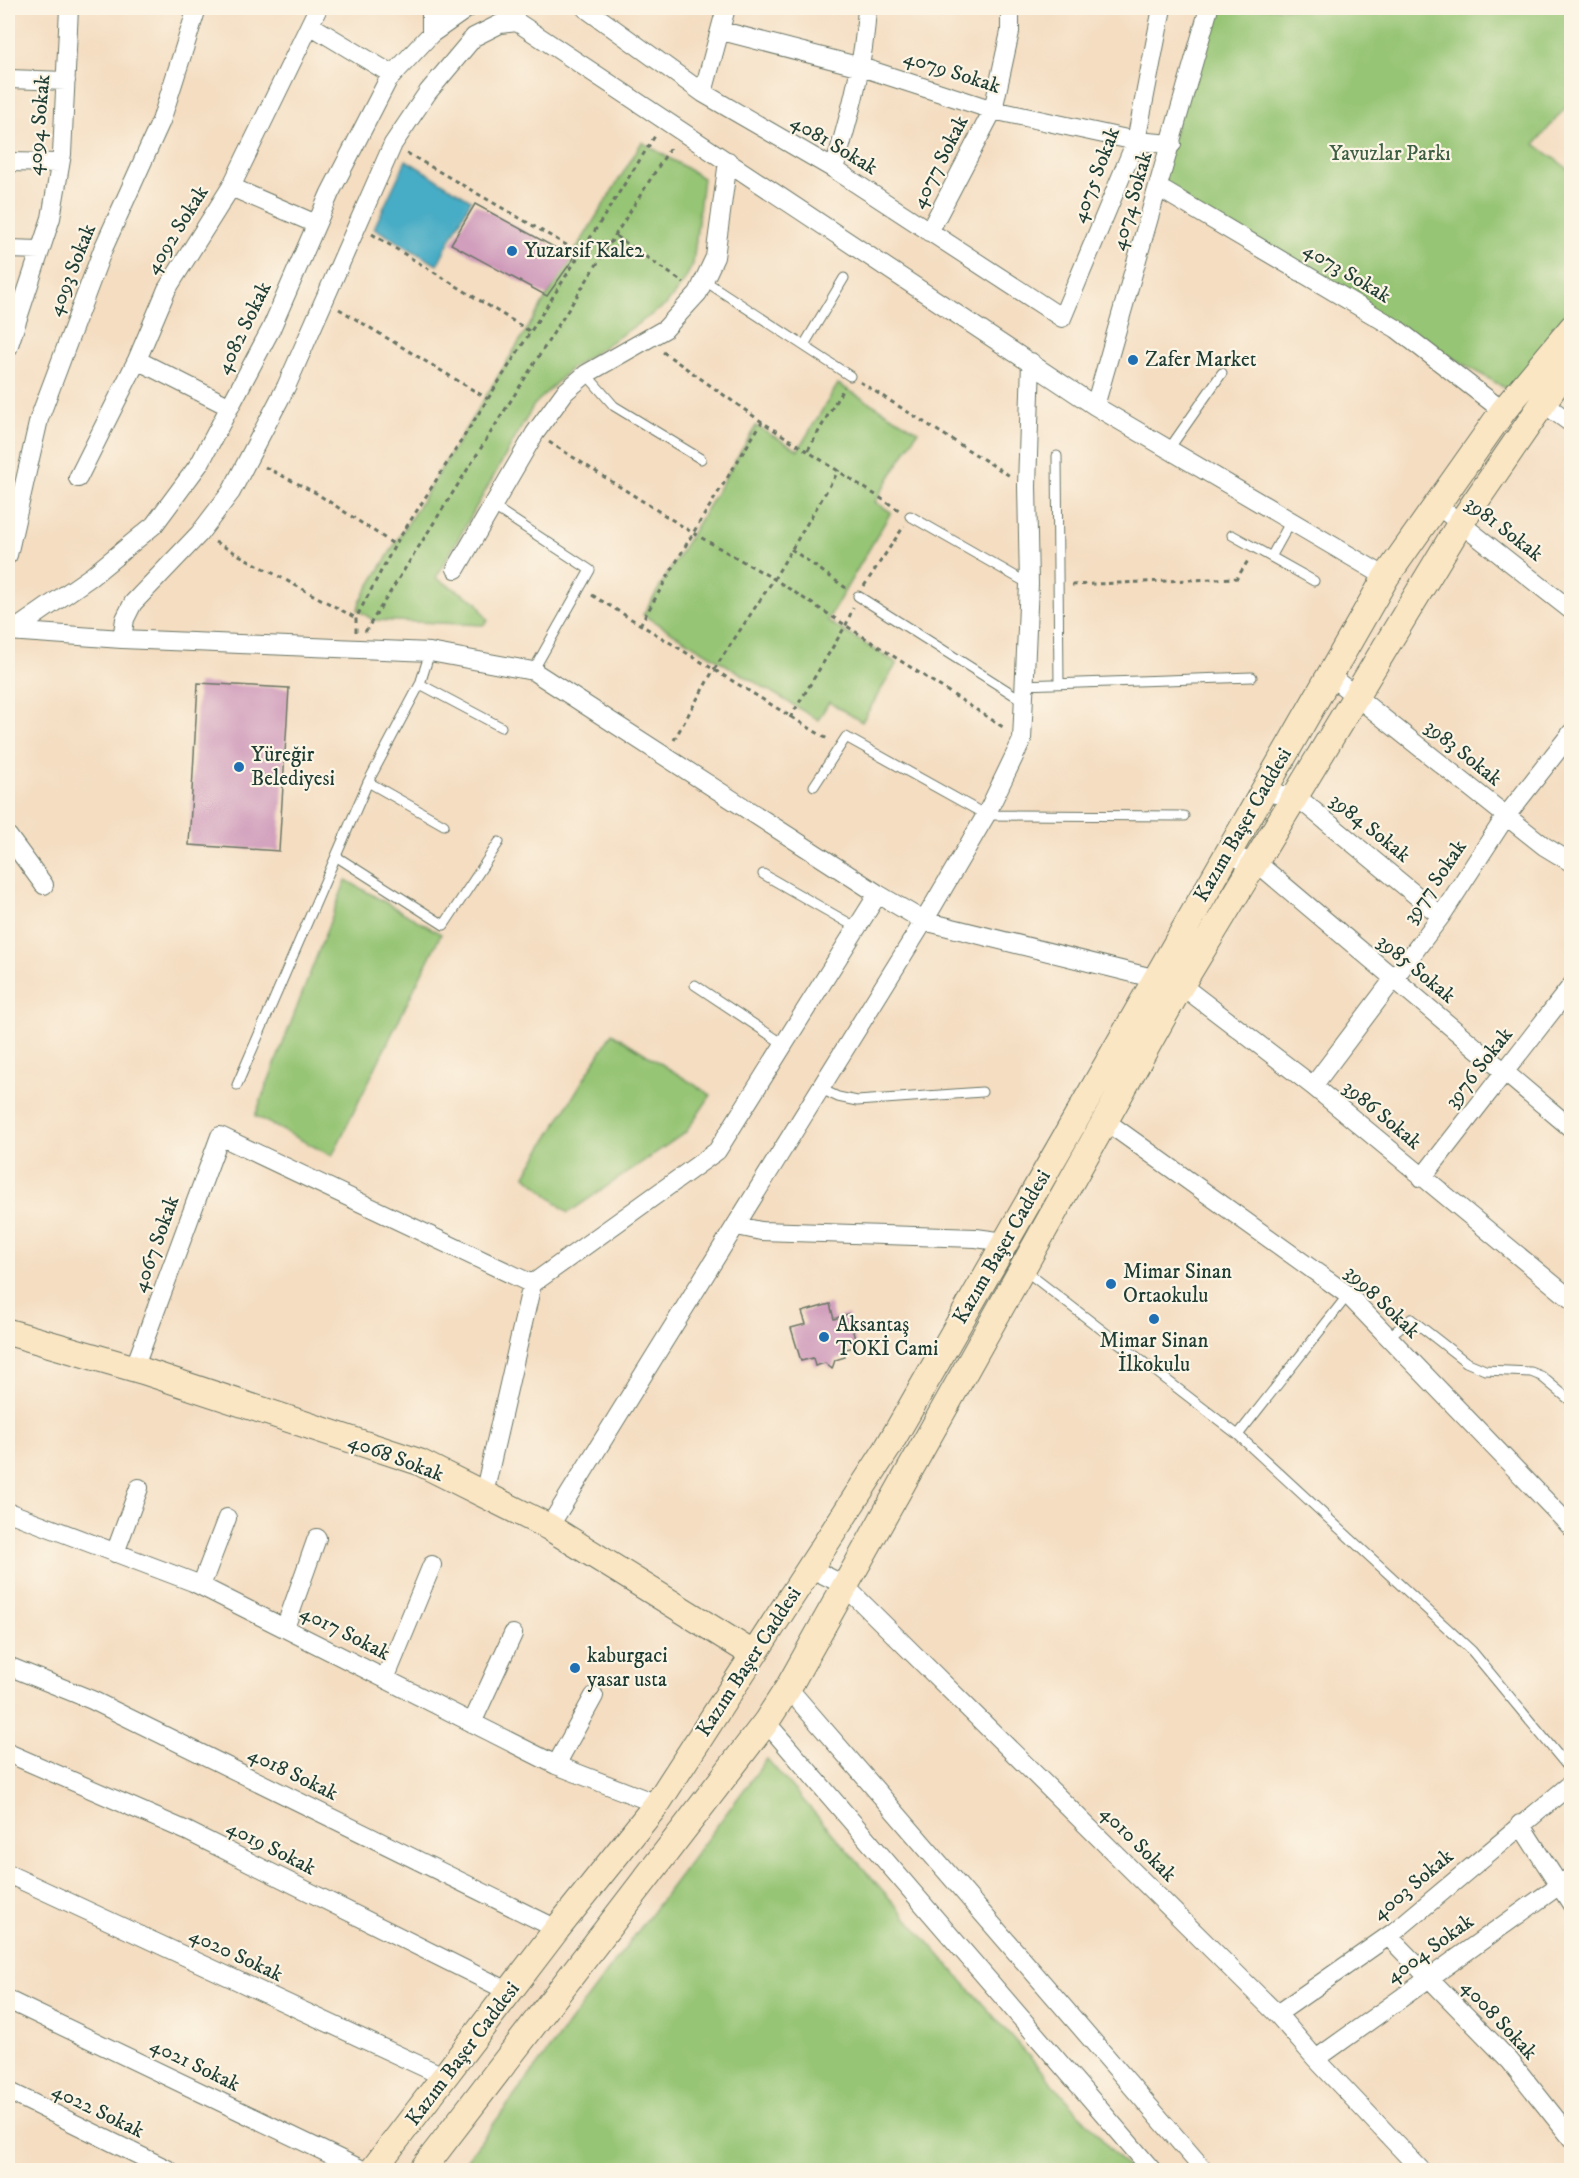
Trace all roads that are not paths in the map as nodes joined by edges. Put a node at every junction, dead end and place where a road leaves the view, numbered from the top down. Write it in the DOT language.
graph roads {
  1 [pos="69,8"];
  2 [pos="197,8"];
  3 [pos="318,8"];
  4 [pos="431,8"];
  5 [pos="468,8"];
  6 [pos="585,8"];
  7 [pos="726,8"];
  8 [pos="867,8"];
  9 [pos="1010,8"];
  10 [pos="1162,8"];
  11 [pos="1209,8"];
  12 [pos="310,25"];
  13 [pos="722,31"];
  14 [pos="431,34"];
  15 [pos="861,67"];
  16 [pos="393,75"];
  17 [pos="8,79"];
  18 [pos="66,81"];
  19 [pos="703,93"];
  20 [pos="993,110"];
  21 [pos="1136,141"];
  22 [pos="1172,144"];
  23 [pos="728,161"];
  24 [pos="8,162"];
  25 [pos="60,163"];
  26 [pos="834,169"];
  27 [pos="231,186"];
  28 [pos="1159,188"];
  29 [pos="316,224"];
  30 [pos="929,232"];
  31 [pos="8,249"];
  32 [pos="40,250"];
  33 [pos="844,278"];
  34 [pos="702,287"];
  35 [pos="1062,318"];
  36 [pos="1572,328"];
  37 [pos="804,345"];
  38 [pos="8,348"];
  39 [pos="137,360"];
  40 [pos="1030,362"];
  41 [pos="1572,362"];
  42 [pos="1222,373"];
  43 [pos="586,374"];
  44 [pos="850,376"];
  45 [pos="1543,402"];
  46 [pos="230,406"];
  47 [pos="1095,406"];
  48 [pos="1503,411"];
  49 [pos="1572,424"];
  50 [pos="1169,449"];
  51 [pos="1057,456"];
  52 [pos="701,459"];
  53 [pos="78,478"];
  54 [pos="1437,505"];
  55 [pos="494,507"];
  56 [pos="910,516"];
  57 [pos="1291,521"];
  58 [pos="1460,524"];
  59 [pos="1233,535"];
  60 [pos="8,555"];
  61 [pos="1271,557"];
  62 [pos="456,569"];
  63 [pos="1386,576"];
  64 [pos="1314,581"];
  65 [pos="1029,584"];
  66 [pos="858,596"];
  67 [pos="1572,610"];
  68 [pos="10,631"];
  69 [pos="122,639"];
  70 [pos="430,652"];
  71 [pos="533,671"];
  72 [pos="1329,675"];
  73 [pos="1252,677"];
  74 [pos="1059,683"];
  75 [pos="420,684"];
  76 [pos="1023,692"];
  77 [pos="1356,695"];
  78 [pos="501,728"];
  79 [pos="1572,732"];
  80 [pos="368,782"];
  81 [pos="814,786"];
  82 [pos="1262,792"];
  83 [pos="1297,798"];
  84 [pos="986,815"];
  85 [pos="1184,816"];
  86 [pos="1506,816"];
  87 [pos="444,825"];
  88 [pos="8,836"];
  89 [pos="498,842"];
  90 [pos="1226,856"];
  91 [pos="337,857"];
  92 [pos="1256,862"];
  93 [pos="1572,863"];
  94 [pos="763,874"];
  95 [pos="44,885"];
  96 [pos="878,894"];
  97 [pos="1442,916"];
  98 [pos="924,921"];
  99 [pos="859,929"];
  100 [pos="1156,977"];
  101 [pos="1393,980"];
  102 [pos="695,985"];
  103 [pos="1181,985"];
  104 [pos="1572,985"];
  105 [pos="785,1045"];
  106 [pos="1505,1073"];
  107 [pos="237,1085"];
  108 [pos="1313,1086"];
  109 [pos="821,1089"];
  110 [pos="982,1092"];
  111 [pos="1104,1120"];
  112 [pos="1572,1129"];
  113 [pos="1422,1178"];
  114 [pos="737,1226"];
  115 [pos="1005,1242"];
  116 [pos="1021,1268"];
  117 [pos="532,1284"];
  118 [pos="1568,1290"];
  119 [pos="1348,1295"];
  120 [pos="8,1332"];
  121 [pos="1388,1337"];
  122 [pos="134,1369"];
  123 [pos="1572,1402"];
  124 [pos="1238,1435"];
  125 [pos="139,1488"];
  126 [pos="484,1494"];
  127 [pos="8,1512"];
  128 [pos="227,1518"];
  129 [pos="549,1527"];
  130 [pos="1572,1528"];
  131 [pos="318,1538"];
  132 [pos="115,1553"];
  133 [pos="432,1565"];
  134 [pos="810,1568"];
  135 [pos="844,1585"];
  136 [pos="201,1586"];
  137 [pos="285,1628"];
  138 [pos="513,1634"];
  139 [pos="753,1654"];
  140 [pos="8,1666"];
  141 [pos="385,1679"];
  142 [pos="788,1688"];
  143 [pos="594,1696"];
  144 [pos="766,1722"];
  145 [pos="472,1723"];
  146 [pos="8,1753"];
  147 [pos="556,1765"];
  148 [pos="1572,1772"];
  149 [pos="1572,1782"];
  150 [pos="657,1804"];
  151 [pos="1520,1824"];
  152 [pos="8,1874"];
  153 [pos="1565,1881"];
  154 [pos="1572,1905"];
  155 [pos="557,1929"];
  156 [pos="1388,1936"];
  157 [pos="1429,1978"];
  158 [pos="510,1992"];
  159 [pos="8,2000"];
  160 [pos="1277,2014"];
  161 [pos="1316,2059"];
  162 [pos="445,2077"];
  163 [pos="8,2091"];
  164 [pos="1572,2139"];
  165 [pos="169,2170"];
  166 [pos="363,2170"];
  167 [pos="373,2170"];
  168 [pos="422,2170"];
  169 [pos="1152,2170"];
  170 [pos="1204,2170"];
  171 [pos="1421,2170"];
  1 -- 18 [label="street, 4094 Sokak"];
  2 -- 60 [label="street, 4093 Sokak"];
  3 -- 12 [label="street, 4092 Sokak"];
  4 -- 14 [label="street"];
  5 -- 14 [label="street, 4082 Sokak"];
  6 -- 19 [label="street, 4081 Sokak"];
  7 -- 13 [label="street"];
  8 -- 15 [label="street"];
  9 -- 20 [label="street, 4077 Sokak"];
  10 -- 21 [label="street, 4075 Sokak"];
  11 -- 22 [label="street, 4074 Sokak"];
  12 -- 16 [label="street"];
  12 -- 27 [label="street, 4092 Sokak"];
  13 -- 15 [label="street, 4079 Sokak"];
  13 -- 19 [label="street"];
  14 -- 16 [label="street, 4082 Sokak"];
  15 -- 20 [label="street, 4079 Sokak"];
  15 -- 26 [label="street"];
  16 -- 29 [label="street, 4082 Sokak"];
  17 -- 18 [label="street"];
  18 -- 25 [label="street, 4094 Sokak"];
  19 -- 26 [label="street, 4081 Sokak"];
  20 -- 21 [label="street, 4079 Sokak"];
  20 -- 30 [label="street, 4077 Sokak"];
  21 -- 22 [label="street, 4079 Sokak"];
  21 -- 35 [label="street, 4075 Sokak"];
  22 -- 28 [label="street, 4074 Sokak"];
  23 -- 34 [label="street"];
  23 -- 40 [label="street"];
  23 -- 69 [label="street"];
  24 -- 25 [label="street"];
  25 -- 32 [label="street, 4094 Sokak"];
  26 -- 30 [label="street, 4081 Sokak"];
  27 -- 29 [label="street"];
  27 -- 39 [label="street, 4092 Sokak"];
  28 -- 47 [label="street, 4074 Sokak"];
  28 -- 48 [label="street, 4073 Sokak"];
  29 -- 46 [label="street, 4082 Sokak"];
  30 -- 35 [label="street, 4081 Sokak"];
  31 -- 32 [label="street"];
  32 -- 38 [label="street, 4094 Sokak"];
  33 -- 37 [label="lane"];
  34 -- 37 [label="lane"];
  34 -- 43 [label="street"];
  36 -- 48 [label="main road, Kazım Başer Caddesi"];
  37 -- 44 [label="lane"];
  39 -- 46 [label="street"];
  39 -- 53 [label="street, 4092 Sokak"];
  40 -- 47 [label="street"];
  40 -- 65 [label="street"];
  41 -- 45 [label="main road, Kazım Başer Caddesi"];
  42 -- 50 [label="lane"];
  43 -- 52 [label="lane"];
  43 -- 55 [label="street"];
  45 -- 49 [label="street"];
  45 -- 58 [label="main road, Kazım Başer Caddesi"];
  46 -- 68 [label="street, 4082 Sokak"];
  47 -- 50 [label="street"];
  48 -- 54 [label="main road, Kazım Başer Caddesi"];
  50 -- 57 [label="street"];
  51 -- 74 [label="lane"];
  54 -- 58 [label="street, 3981 Sokak"];
  54 -- 63 [label="main road, Kazım Başer Caddesi"];
  55 -- 62 [label="street"];
  55 -- 71 [label="lane"];
  56 -- 65 [label="lane"];
  57 -- 61 [label="lane"];
  57 -- 63 [label="street"];
  58 -- 67 [label="street, 3981 Sokak"];
  58 -- 77 [label="main road, Kazım Başer Caddesi"];
  59 -- 61 [label="lane"];
  61 -- 64 [label="lane"];
  63 -- 72 [label="main road, Kazım Başer Caddesi"];
  65 -- 76 [label="street"];
  66 -- 76 [label="lane"];
  68 -- 69 [label="street"];
  69 -- 70 [label="street"];
  70 -- 71 [label="street"];
  70 -- 75 [label="lane"];
  71 -- 96 [label="street, 3986 Sokak"];
  72 -- 77 [label="street, 3983 Sokak"];
  72 -- 82 [label="main road, Kazım Başer Caddesi"];
  73 -- 74 [label="lane"];
  74 -- 76 [label="lane"];
  75 -- 78 [label="lane"];
  75 -- 80 [label="lane"];
  76 -- 84 [label="street"];
  77 -- 83 [label="main road, Kazım Başer Caddesi"];
  77 -- 86 [label="street, 3983 Sokak"];
  79 -- 86 [label="street, 3977 Sokak"];
  80 -- 87 [label="lane"];
  80 -- 91 [label="lane"];
  81 -- 84 [label="lane"];
  82 -- 83 [label="street, 3984 Sokak"];
  82 -- 90 [label="main road, Kazım Başer Caddesi"];
  83 -- 92 [label="main road, Kazım Başer Caddesi"];
  83 -- 97 [label="street, 3984 Sokak"];
  84 -- 85 [label="lane"];
  84 -- 98 [label="street"];
  86 -- 93 [label="street, 3983 Sokak"];
  86 -- 97 [label="street, 3977 Sokak"];
  88 -- 95 [label="street"];
  89 -- 91 [label="lane"];
  90 -- 92 [label="street, 3985 Sokak"];
  90 -- 100 [label="main road, Kazım Başer Caddesi"];
  91 -- 107 [label="lane"];
  92 -- 101 [label="street, 3985 Sokak"];
  92 -- 103 [label="main road, Kazım Başer Caddesi"];
  94 -- 99 [label="lane"];
  96 -- 98 [label="street, 3986 Sokak"];
  96 -- 99 [label="street"];
  97 -- 101 [label="street, 3977 Sokak"];
  98 -- 100 [label="street, 3986 Sokak"];
  98 -- 109 [label="street"];
  99 -- 105 [label="street"];
  100 -- 103 [label="street, 3986 Sokak"];
  100 -- 115 [label="main road, Kazım Başer Caddesi"];
  101 -- 106 [label="street, 3985 Sokak"];
  101 -- 108 [label="street, 3977 Sokak"];
  102 -- 105 [label="lane"];
  103 -- 108 [label="street, 3986 Sokak"];
  103 -- 111 [label="main road, Kazım Başer Caddesi"];
  104 -- 106 [label="street, 3976 Sokak"];
  105 -- 117 [label="street"];
  106 -- 112 [label="street, 3985 Sokak"];
  106 -- 113 [label="street, 3976 Sokak"];
  108 -- 113 [label="street, 3986 Sokak"];
  109 -- 110 [label="lane"];
  109 -- 114 [label="street"];
  111 -- 116 [label="main road, Kazım Başer Caddesi"];
  111 -- 119 [label="street, 3998 Sokak"];
  113 -- 118 [label="street, 3986 Sokak"];
  114 -- 115 [label="street"];
  114 -- 129 [label="street"];
  115 -- 134 [label="main road, Kazım Başer Caddesi"];
  116 -- 124 [label="lane"];
  116 -- 135 [label="main road, Kazım Başer Caddesi"];
  117 -- 122 [label="street, 4067 Sokak"];
  117 -- 126 [label="street"];
  119 -- 121 [label="street, 3998 Sokak"];
  119 -- 124 [label="lane"];
  120 -- 122 [label="main road, 4068 Sokak"];
  121 -- 123 [label="lane"];
  121 -- 130 [label="street, 3998 Sokak"];
  122 -- 126 [label="main road, 4068 Sokak"];
  124 -- 148 [label="lane"];
  125 -- 132 [label="street"];
  126 -- 129 [label="main road, 4068 Sokak"];
  127 -- 132 [label="street, 4017 Sokak"];
  128 -- 136 [label="street"];
  129 -- 139 [label="main road, 4068 Sokak"];
  131 -- 137 [label="street"];
  132 -- 136 [label="street, 4017 Sokak"];
  133 -- 141 [label="street"];
  134 -- 135 [label="street, 4010 Sokak"];
  134 -- 139 [label="main road, Kazım Başer Caddesi"];
  135 -- 142 [label="main road, Kazım Başer Caddesi"];
  135 -- 160 [label="street, 4010 Sokak"];
  136 -- 137 [label="street, 4017 Sokak"];
  137 -- 141 [label="street, 4017 Sokak"];
  138 -- 145 [label="street"];
  139 -- 150 [label="main road, Kazım Başer Caddesi"];
  140 -- 155 [label="street, 4018 Sokak"];
  141 -- 145 [label="street, 4017 Sokak"];
  142 -- 144 [label="main road, Kazım Başer Caddesi"];
  142 -- 170 [label="street"];
  143 -- 147 [label="street"];
  144 -- 168 [label="main road, Kazım Başer Caddesi"];
  144 -- 169 [label="street"];
  145 -- 147 [label="street, 4017 Sokak"];
  146 -- 158 [label="street, 4019 Sokak"];
  147 -- 150 [label="street, 4017 Sokak"];
  149 -- 151 [label="street, 4003 Sokak"];
  150 -- 155 [label="main road, Kazım Başer Caddesi"];
  151 -- 153 [label="street"];
  151 -- 156 [label="street, 4003 Sokak"];
  152 -- 162 [label="street, 4020 Sokak"];
  153 -- 154 [label="street"];
  153 -- 157 [label="street, 4004 Sokak"];
  155 -- 158 [label="main road, Kazım Başer Caddesi"];
  156 -- 157 [label="street, 4008 Sokak"];
  156 -- 160 [label="street, 4003 Sokak"];
  157 -- 161 [label="street, 4004 Sokak"];
  157 -- 164 [label="street, 4008 Sokak"];
  158 -- 162 [label="main road, Kazım Başer Caddesi"];
  159 -- 166 [label="street, 4021 Sokak"];
  160 -- 161 [label="street, 4010 Sokak"];
  161 -- 171 [label="street, 4010 Sokak"];
  162 -- 167 [label="main road, Kazım Başer Caddesi"];
  163 -- 165 [label="street, 4022 Sokak"];
}
